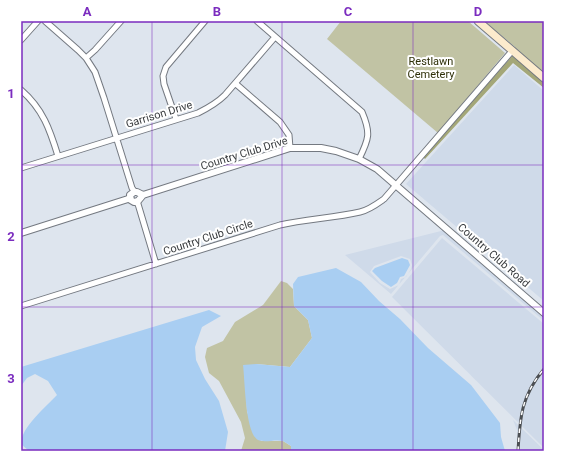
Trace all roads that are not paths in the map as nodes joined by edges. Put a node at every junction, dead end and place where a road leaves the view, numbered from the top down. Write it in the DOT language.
graph roads {
  1 [pos="38,21"];
  2 [pos="45,21"];
  3 [pos="121,21"];
  4 [pos="205,21"];
  5 [pos="257,21"];
  6 [pos="478,21"];
  7 [pos="276,37"];
  8 [pos="21,40"];
  9 [pos="512,51"];
  10 [pos="86,58"];
  11 [pos="544,78"];
  12 [pos="236,84"];
  13 [pos="21,90"];
  14 [pos="176,120"];
  15 [pos="116,138"];
  16 [pos="290,148"];
  17 [pos="58,156"];
  18 [pos="360,159"];
  19 [pos="21,168"];
  20 [pos="396,185"];
  21 [pos="135,197"];
  22 [pos="448,229"];
  23 [pos="21,233"];
  24 [pos="156,264"];
  25 [pos="21,306"];
  26 [pos="544,313"];
  1 -- 8 [label="street"];
  2 -- 10 [label="street"];
  3 -- 10 [label="street"];
  4 -- 14 [label="street"];
  5 -- 7 [label="street"];
  6 -- 9 [label="main road"];
  7 -- 12 [label="street, Garrison Drive"];
  7 -- 18 [label="street"];
  9 -- 11 [label="main road"];
  9 -- 20 [label="street, Country Club Circle"];
  10 -- 15 [label="street"];
  12 -- 14 [label="street, Garrison Drive"];
  12 -- 16 [label="street"];
  13 -- 17 [label="street"];
  14 -- 15 [label="street, Garrison Drive"];
  15 -- 17 [label="street, Garrison Drive"];
  15 -- 21 [label="street"];
  16 -- 18 [label="street, Country Club Drive"];
  16 -- 21 [label="street, Country Club Drive"];
  17 -- 19 [label="street, Garrison Drive"];
  18 -- 20 [label="street, Country Club Drive"];
  20 -- 22 [label="street, Country Club Drive"];
  20 -- 24 [label="street, Country Club Circle"];
  21 -- 23 [label="street, Country Club Drive"];
  21 -- 24 [label="street"];
  22 -- 26 [label="street, Country Club Road"];
  24 -- 25 [label="street, Country Club Circle"];
}
